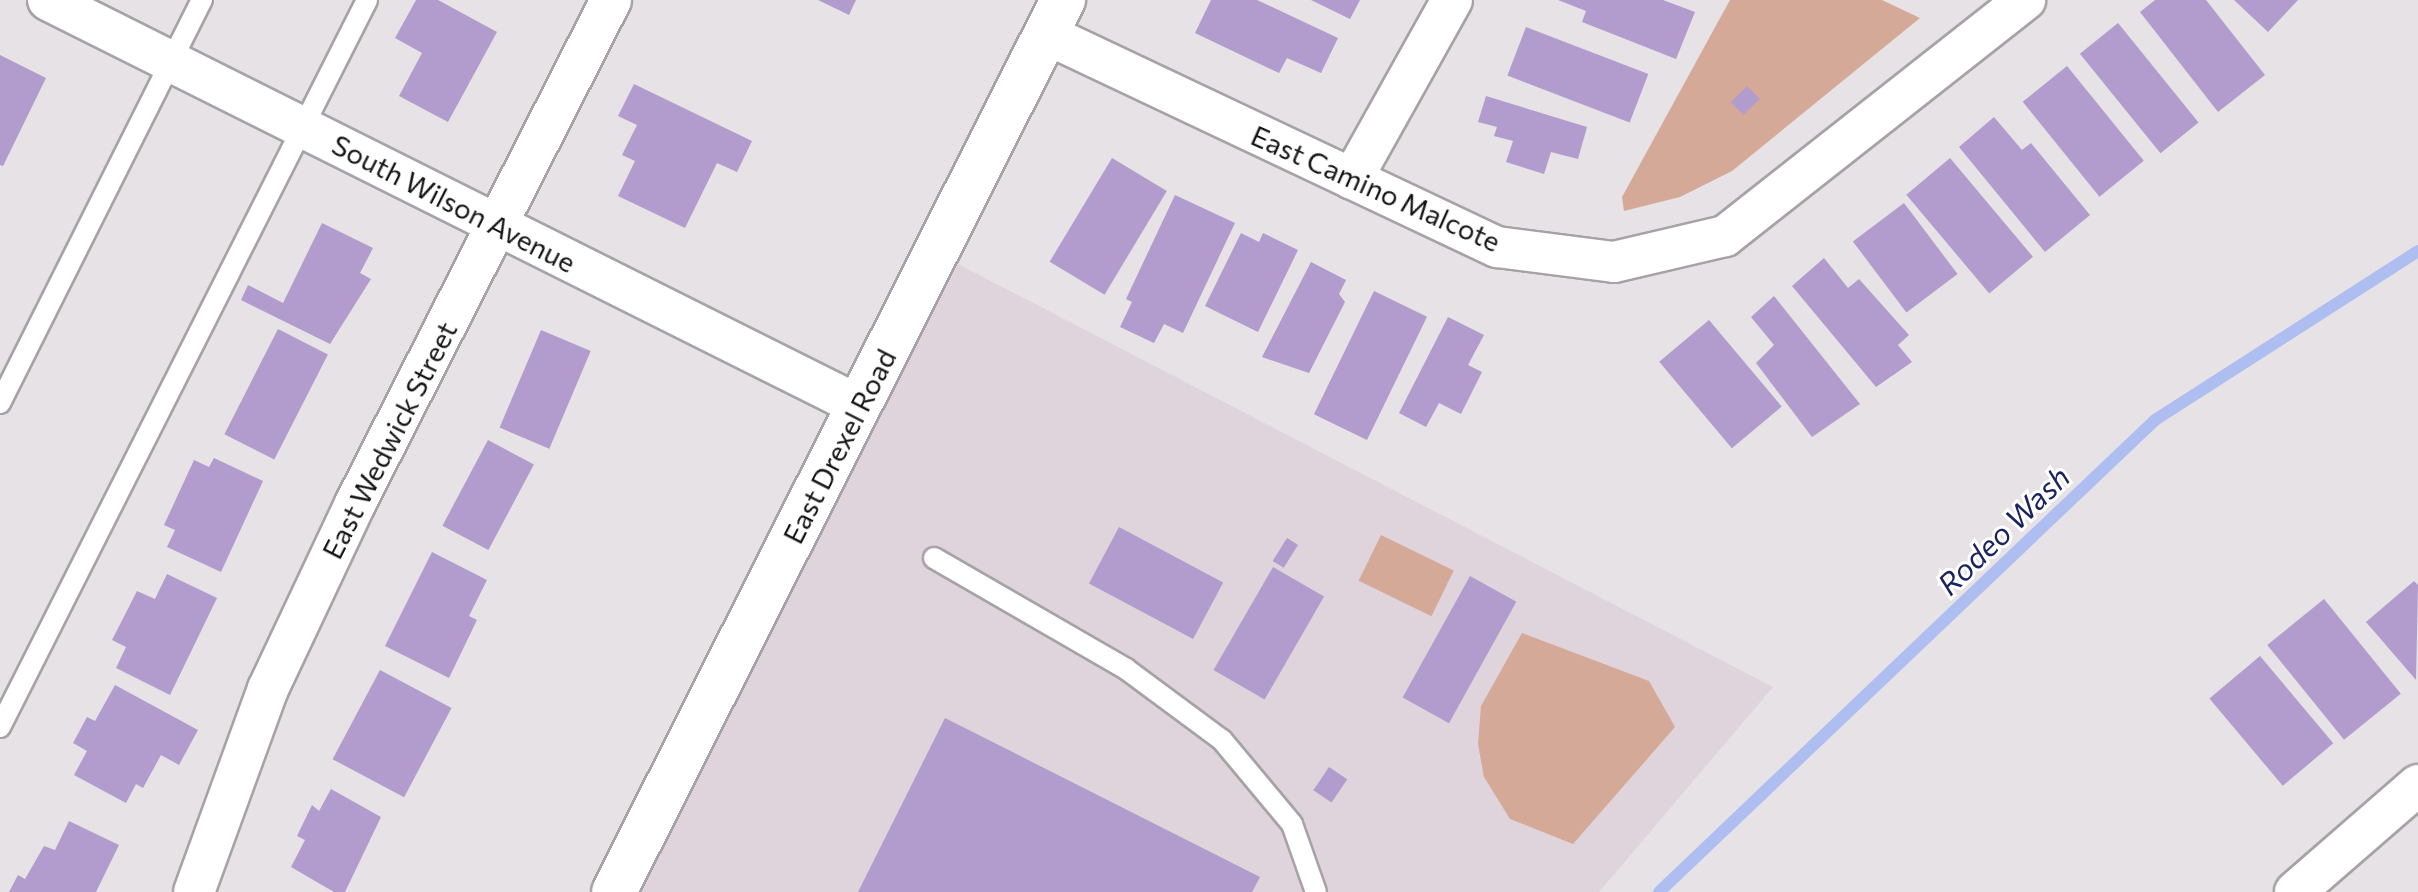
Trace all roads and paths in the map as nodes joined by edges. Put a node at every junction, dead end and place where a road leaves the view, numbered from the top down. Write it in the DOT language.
graph roads {
  1 [pos="48,0"];
  2 [pos="202,0"];
  3 [pos="367,0"];
  4 [pos="611,0"];
  5 [pos="1452,0"];
  6 [pos="2025,0"];
  7 [pos="1055,17"];
  8 [pos="171,61"];
  9 [pos="303,128"];
  10 [pos="1352,179"];
  11 [pos="498,225"];
  12 [pos="0,403"];
  13 [pos="860,406"];
  14 [pos="934,558"];
  15 [pos="0,727"];
  16 [pos="2418,785"];
  17 [pos="194,892"];
  18 [pos="614,892"];
  19 [pos="1316,892"];
  20 [pos="2295,892"];
  1 -- 8 [label="street, South Wilson Avenue"];
  2 -- 8 [label="lane"];
  3 -- 9 [label="lane"];
  4 -- 11 [label="street, East Wedwick Street"];
  5 -- 10 [label="street"];
  6 -- 10 [label="street, East Camino Malcote"];
  7 -- 10 [label="street, East Camino Malcote"];
  7 -- 13 [label="street, East Drexel Road"];
  8 -- 9 [label="street, South Wilson Avenue"];
  8 -- 12 [label="lane"];
  9 -- 11 [label="street, South Wilson Avenue"];
  9 -- 15 [label="lane"];
  11 -- 13 [label="street, South Wilson Avenue"];
  11 -- 17 [label="street, East Wedwick Street"];
  13 -- 18 [label="street, East Drexel Road"];
  14 -- 19 [label="lane"];
  16 -- 20 [label="street"];
}
